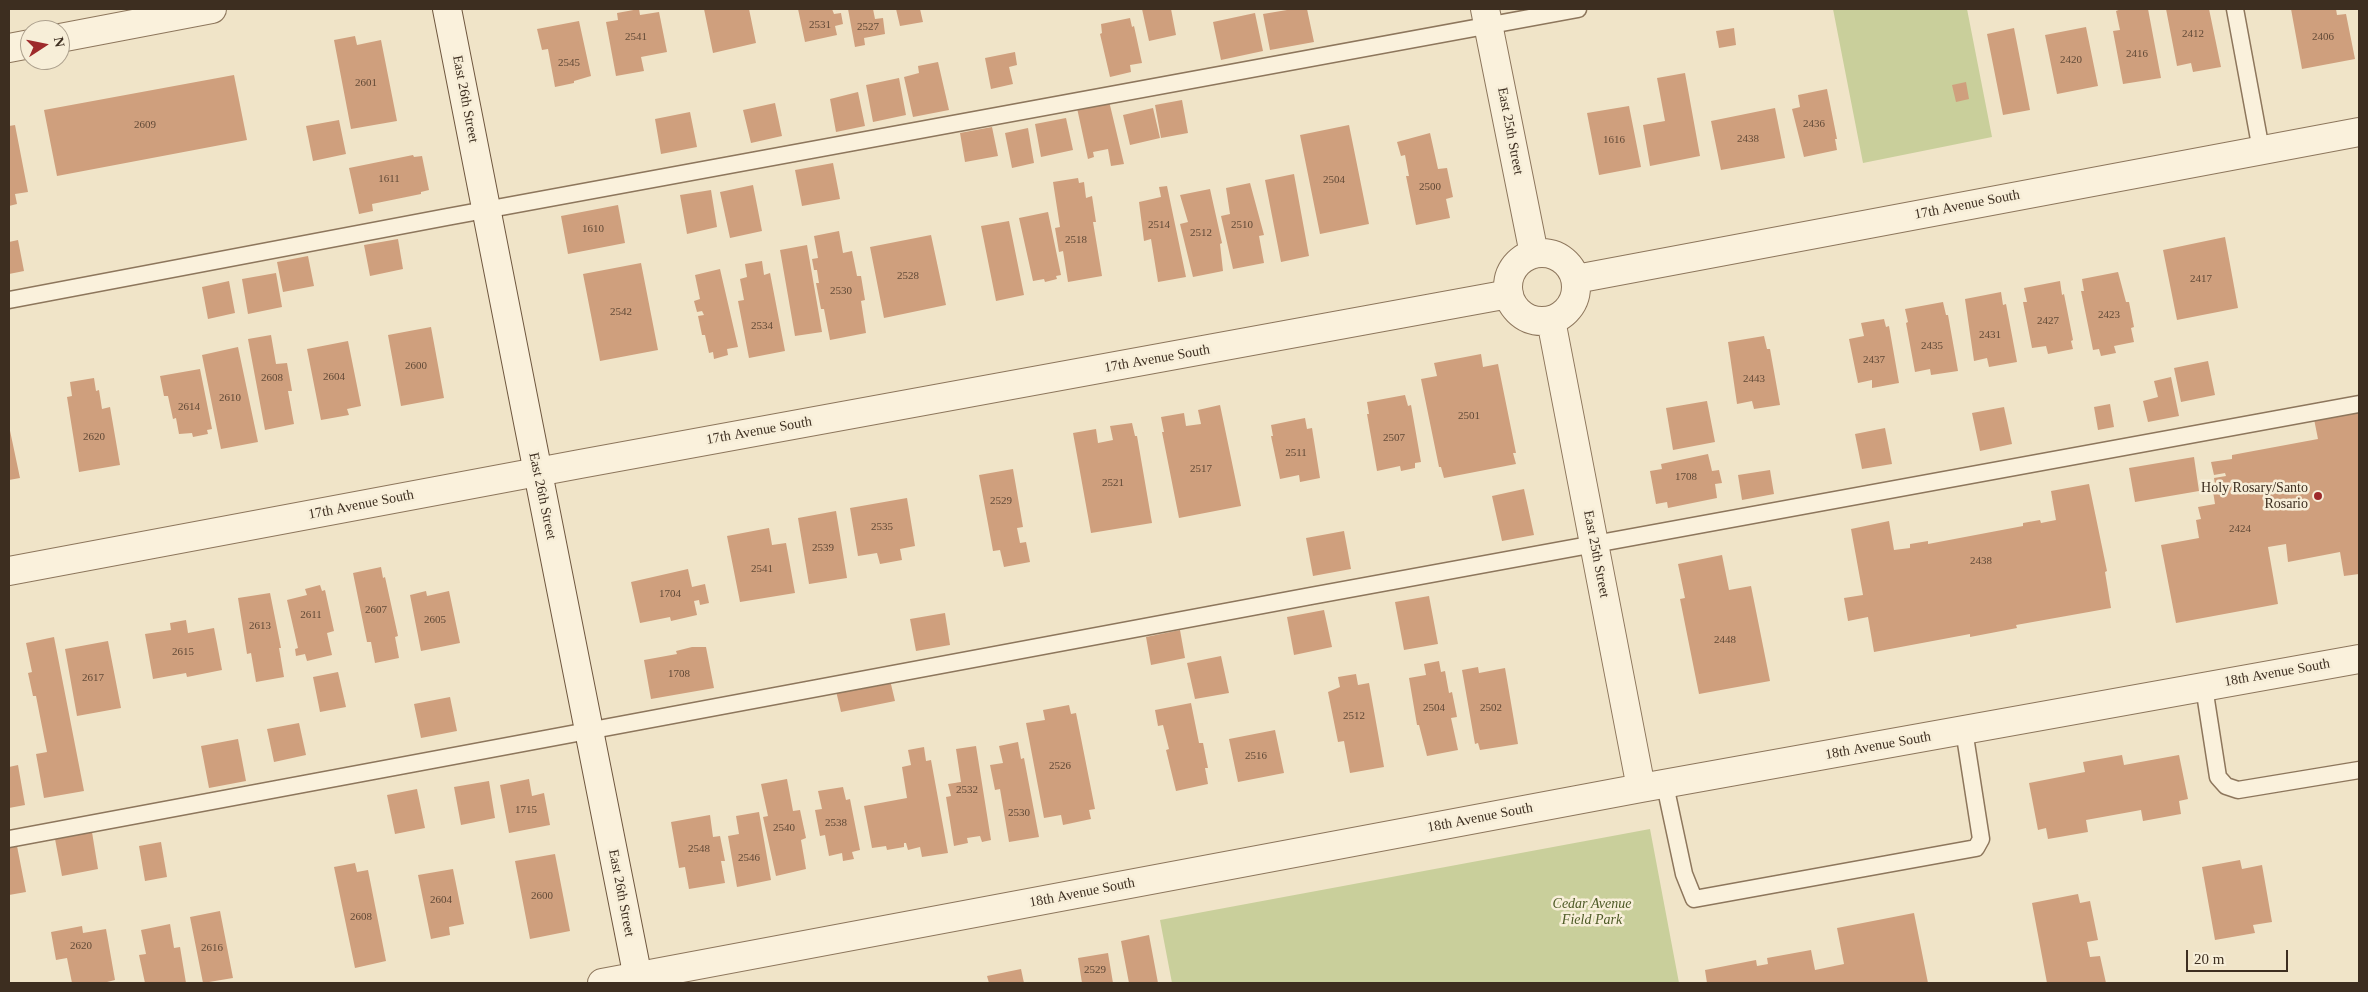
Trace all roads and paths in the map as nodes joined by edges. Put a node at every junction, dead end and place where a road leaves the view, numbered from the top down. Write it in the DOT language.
graph roads {
  1 [pos="212,9"];
  2 [pos="447,9"];
  3 [pos="1578,9"];
  4 [pos="2235,9"];
  5 [pos="1487,17"];
  6 [pos="70,36"];
  7 [pos="2359,132"];
  8 [pos="2260,150"];
  9 [pos="486,209"];
  10 [pos="1534,254"];
  11 [pos="1576,279"];
  12 [pos="1509,294"];
  13 [pos="9,300"];
  14 [pos="1551,320"];
  15 [pos="2359,404"];
  16 [pos="537,472"];
  17 [pos="1594,542"];
  18 [pos="9,571"];
  19 [pos="2359,659"];
  20 [pos="2204,687"];
  21 [pos="1964,730"];
  22 [pos="589,731"];
  23 [pos="2359,770"];
  24 [pos="1653,786"];
  25 [pos="9,839"];
  26 [pos="638,980"];
  27 [pos="602,983"];
  1 -- 6 [label="street"];
  2 -- 9 [label="street, East 26th Street"];
  3 -- 5 [label="lane"];
  4 -- 8 [label="lane"];
  5 -- 9 [label="lane"];
  5 -- 10 [label="street, East 25th Street"];
  7 -- 8 [label="street, 17th Avenue South"];
  8 -- 11 [label="street, 17th Avenue South"];
  9 -- 13 [label="lane"];
  9 -- 16 [label="street, East 26th Street"];
  10 -- 11 [label="street"];
  10 -- 12 [label="street"];
  11 -- 14 [label="street"];
  12 -- 14 [label="street"];
  12 -- 16 [label="street, 17th Avenue South"];
  14 -- 17 [label="street, East 25th Street"];
  15 -- 17 [label="lane"];
  16 -- 18 [label="street, 17th Avenue South"];
  16 -- 22 [label="street, East 26th Street"];
  17 -- 22 [label="lane"];
  17 -- 24 [label="street, East 25th Street"];
  19 -- 20 [label="street, 18th Avenue South"];
  20 -- 21 [label="street, 18th Avenue South"];
  20 -- 23 [label="lane"];
  21 -- 24 [label="street, 18th Avenue South"];
  21 -- 24 [label="lane"];
  22 -- 25 [label="lane"];
  22 -- 26 [label="street, East 26th Street"];
  24 -- 26 [label="street, 18th Avenue South"];
  26 -- 27 [label="street, 18th Avenue South"];
}
